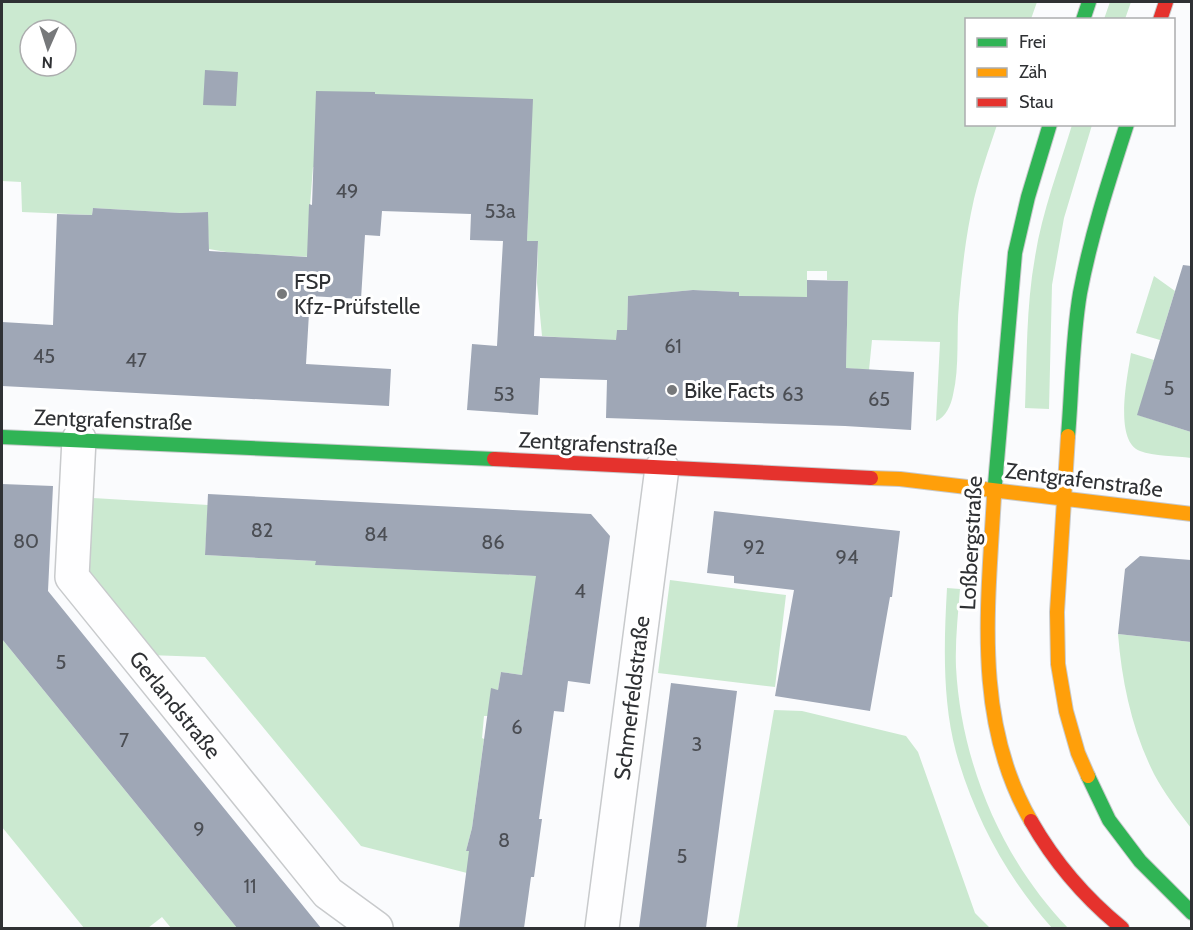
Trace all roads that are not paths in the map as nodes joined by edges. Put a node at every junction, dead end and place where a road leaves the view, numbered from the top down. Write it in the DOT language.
graph roads {
  1 [pos="1089,2"];
  2 [pos="1166,2"];
  3 [pos="1084,18"];
  4 [pos="1161,18"];
  5 [pos="1049,126"];
  6 [pos="1126,126"];
  7 [pos="2,437"];
  8 [pos="79,439"];
  9 [pos="662,468"];
  10 [pos="994,490"];
  11 [pos="1065,498"];
  12 [pos="1191,514"];
  13 [pos="1191,913"];
  14 [pos="376,928"];
  15 [pos="602,928"];
  16 [pos="1122,928"];
  1 -- 3 [label="main road"];
  2 -- 4 [label="main road"];
  5 -- 10 [label="main road, Loßbergstraße"];
  6 -- 11 [label="main road"];
  7 -- 8 [label="main road, Zentgrafenstraße"];
  8 -- 9 [label="main road, Zentgrafenstraße"];
  8 -- 14 [label="street, Gerlandstraße"];
  9 -- 10 [label="main road, Zentgrafenstraße"];
  9 -- 15 [label="street, Schmerfeldstraße"];
  10 -- 11 [label="main road, Zentgrafenstraße"];
  10 -- 16 [label="main road, Loßbergstraße"];
  11 -- 12 [label="main road, Zentgrafenstraße"];
  11 -- 13 [label="main road"];
}
